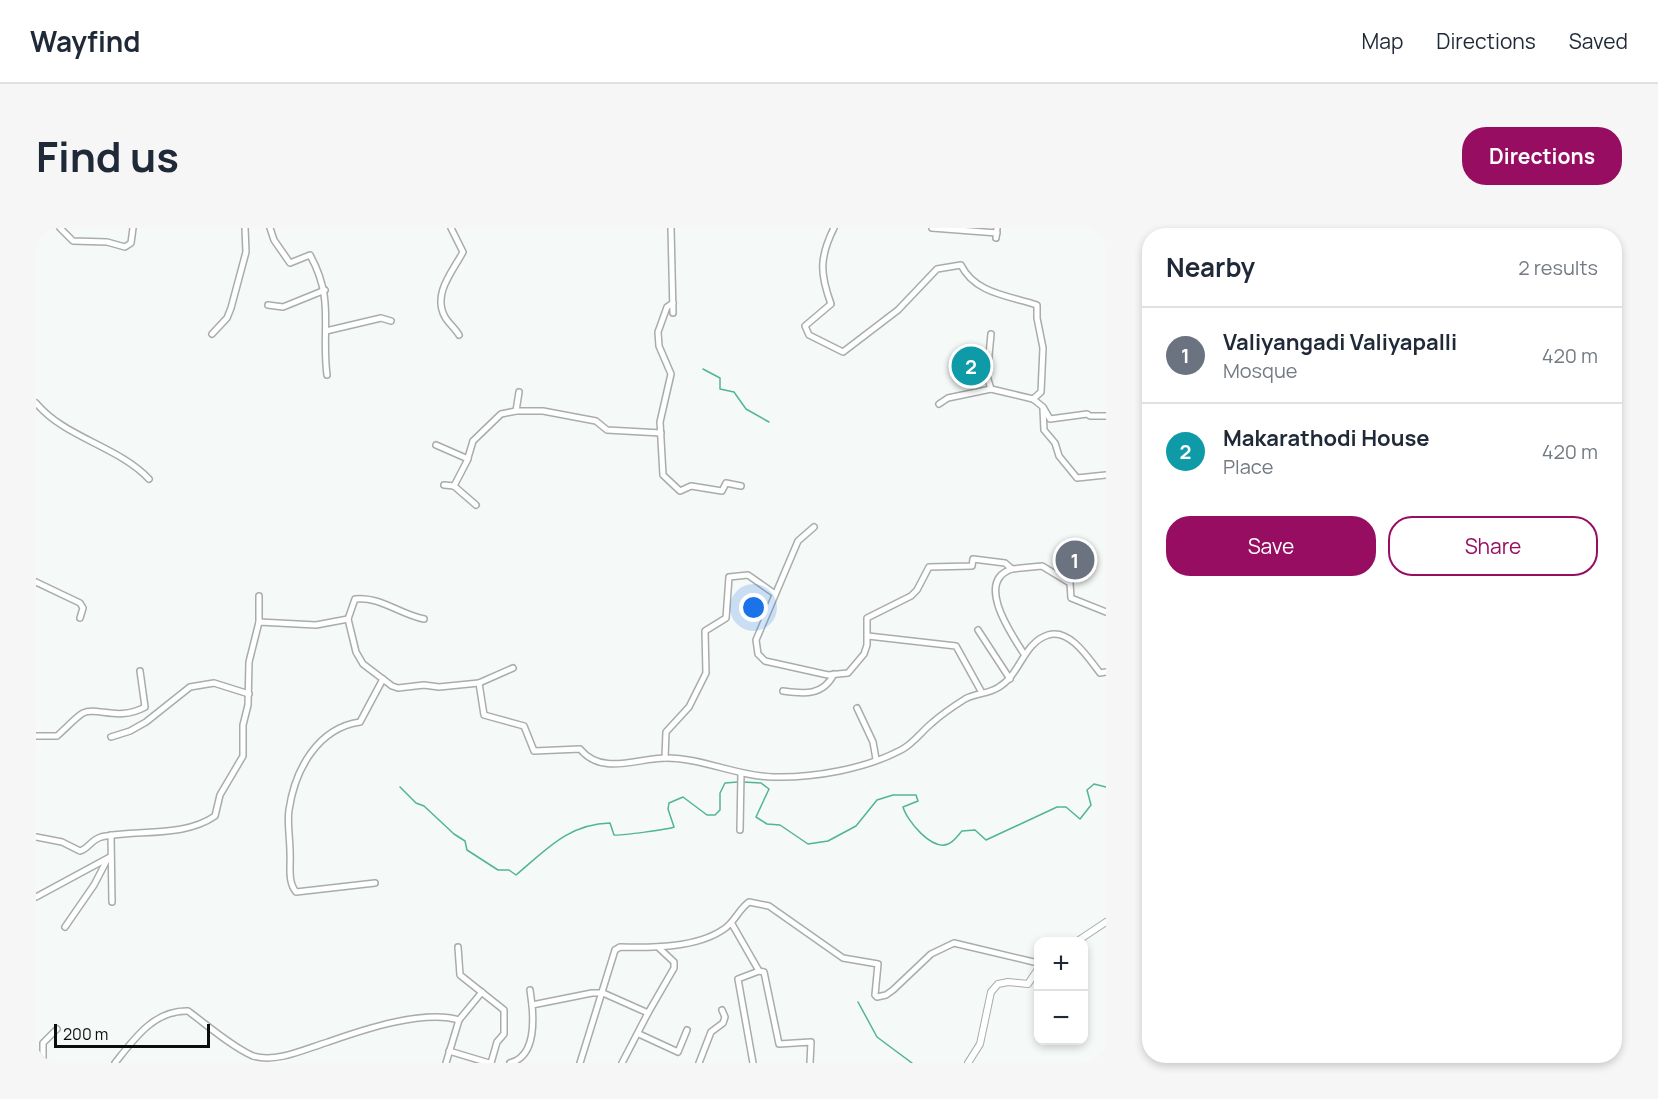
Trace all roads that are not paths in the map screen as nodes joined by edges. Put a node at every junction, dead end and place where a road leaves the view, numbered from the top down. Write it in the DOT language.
graph roads {
  1 [pos="60,228"];
  2 [pos="133,228"];
  3 [pos="245,228"];
  4 [pos="270,228"];
  5 [pos="451,228"];
  6 [pos="671,228"];
  7 [pos="834,228"];
  8 [pos="932,228"];
  9 [pos="997,231"];
  10 [pos="325,290"];
  11 [pos="673,303"];
  12 [pos="268,305"];
  13 [pos="673,313"];
  14 [pos="391,321"];
  15 [pos="326,331"];
  16 [pos="212,334"];
  17 [pos="991,334"];
  18 [pos="459,335"];
  19 [pos="327,375"];
  20 [pos="991,389"];
  21 [pos="519,392"];
  22 [pos="1033,399"];
  23 [pos="939,404"];
  24 [pos="37,407"];
  25 [pos="1043,407"];
  26 [pos="516,411"];
  27 [pos="1106,416"];
  28 [pos="661,433"];
  29 [pos="436,445"];
  30 [pos="468,459"];
  31 [pos="1106,475"];
  32 [pos="149,479"];
  33 [pos="444,485"];
  34 [pos="454,486"];
  35 [pos="741,486"];
  36 [pos="476,505"];
  37 [pos="814,527"];
  38 [pos="1012,569"];
  39 [pos="36,582"];
  40 [pos="775,594"];
  41 [pos="259,596"];
  42 [pos="1106,612"];
  43 [pos="80,618"];
  44 [pos="348,619"];
  45 [pos="424,619"];
  46 [pos="259,622"];
  47 [pos="978,630"];
  48 [pos="868,636"];
  49 [pos="1024,654"];
  50 [pos="513,668"];
  51 [pos="140,671"];
  52 [pos="1106,672"];
  53 [pos="834,674"];
  54 [pos="383,679"];
  55 [pos="1010,679"];
  56 [pos="478,683"];
  57 [pos="783,691"];
  58 [pos="981,692"];
  59 [pos="249,694"];
  60 [pos="857,708"];
  61 [pos="36,736"];
  62 [pos="111,737"];
  63 [pos="665,758"];
  64 [pos="876,759"];
  65 [pos="741,776"];
  66 [pos="740,830"];
  67 [pos="111,835"];
  68 [pos="36,837"];
  69 [pos="109,859"];
  70 [pos="375,883"];
  71 [pos="36,897"];
  72 [pos="111,902"];
  73 [pos="1106,922"];
  74 [pos="732,924"];
  75 [pos="65,927"];
  76 [pos="1084,937"];
  77 [pos="458,947"];
  78 [pos="659,948"];
  79 [pos="1034,962"];
  80 [pos="759,971"];
  81 [pos="1034,975"];
  82 [pos="530,990"];
  83 [pos="482,992"];
  84 [pos="603,993"];
  85 [pos="532,1005"];
  86 [pos="722,1010"];
  87 [pos="648,1013"];
  88 [pos="459,1020"];
  89 [pos="57,1029"];
  90 [pos="687,1030"];
  91 [pos="639,1034"];
  92 [pos="449,1051"];
  93 [pos="43,1063"];
  94 [pos="115,1063"];
  95 [pos="446,1063"];
  96 [pos="490,1063"];
  97 [pos="510,1063"];
  98 [pos="580,1063"];
  99 [pos="622,1063"];
  100 [pos="699,1063"];
  101 [pos="753,1063"];
  102 [pos="810,1063"];
  103 [pos="968,1063"];
  1 -- 2 [label="street"];
  3 -- 16 [label="street"];
  4 -- 10 [label="street"];
  5 -- 18 [label="street"];
  6 -- 11 [label="street"];
  7 -- 22 [label="street"];
  8 -- 9 [label="street"];
  10 -- 12 [label="street"];
  10 -- 15 [label="street"];
  11 -- 13 [label="street"];
  11 -- 28 [label="street"];
  14 -- 15 [label="street"];
  15 -- 19 [label="street"];
  17 -- 20 [label="street"];
  20 -- 22 [label="street"];
  20 -- 23 [label="street"];
  21 -- 26 [label="street"];
  22 -- 25 [label="street"];
  24 -- 32 [label="street"];
  25 -- 27 [label="street"];
  25 -- 31 [label="street"];
  26 -- 28 [label="street"];
  26 -- 30 [label="street"];
  28 -- 35 [label="street"];
  29 -- 30 [label="street"];
  30 -- 34 [label="street"];
  33 -- 34 [label="street"];
  34 -- 36 [label="street"];
  37 -- 40 [label="street"];
  38 -- 42 [label="street"];
  38 -- 48 [label="street"];
  38 -- 49 [label="street"];
  39 -- 43 [label="street"];
  40 -- 53 [label="street"];
  40 -- 63 [label="street"];
  41 -- 46 [label="street"];
  44 -- 45 [label="street"];
  44 -- 46 [label="street"];
  44 -- 54 [label="street"];
  46 -- 59 [label="street"];
  47 -- 55 [label="street"];
  48 -- 53 [label="street"];
  48 -- 58 [label="street"];
  49 -- 52 [label="street"];
  49 -- 55 [label="street"];
  50 -- 56 [label="street"];
  51 -- 61 [label="street"];
  53 -- 57 [label="street"];
  54 -- 56 [label="street"];
  54 -- 70 [label="street"];
  55 -- 58 [label="street"];
  56 -- 63 [label="street"];
  58 -- 64 [label="street"];
  59 -- 62 [label="street"];
  59 -- 67 [label="street"];
  60 -- 64 [label="street"];
  63 -- 65 [label="street"];
  64 -- 65 [label="street"];
  65 -- 66 [label="street"];
  67 -- 68 [label="street"];
  67 -- 69 [label="street"];
  69 -- 71 [label="street"];
  69 -- 72 [label="street"];
  69 -- 75 [label="street"];
  73 -- 76 [label="main road"];
  74 -- 78 [label="street"];
  74 -- 79 [label="street"];
  74 -- 80 [label="street"];
  77 -- 83 [label="street"];
  78 -- 84 [label="street"];
  78 -- 87 [label="street"];
  80 -- 101 [label="street"];
  80 -- 102 [label="street"];
  81 -- 103 [label="main road"];
  82 -- 85 [label="street"];
  83 -- 88 [label="street"];
  83 -- 96 [label="street"];
  84 -- 85 [label="street"];
  84 -- 87 [label="street"];
  84 -- 98 [label="street"];
  85 -- 97 [label="street"];
  86 -- 100 [label="street"];
  87 -- 91 [label="street"];
  88 -- 92 [label="street"];
  88 -- 94 [label="street"];
  89 -- 93 [label="street"];
  90 -- 91 [label="street"];
  91 -- 99 [label="street"];
  92 -- 95 [label="street"];
  92 -- 96 [label="street"];
}
